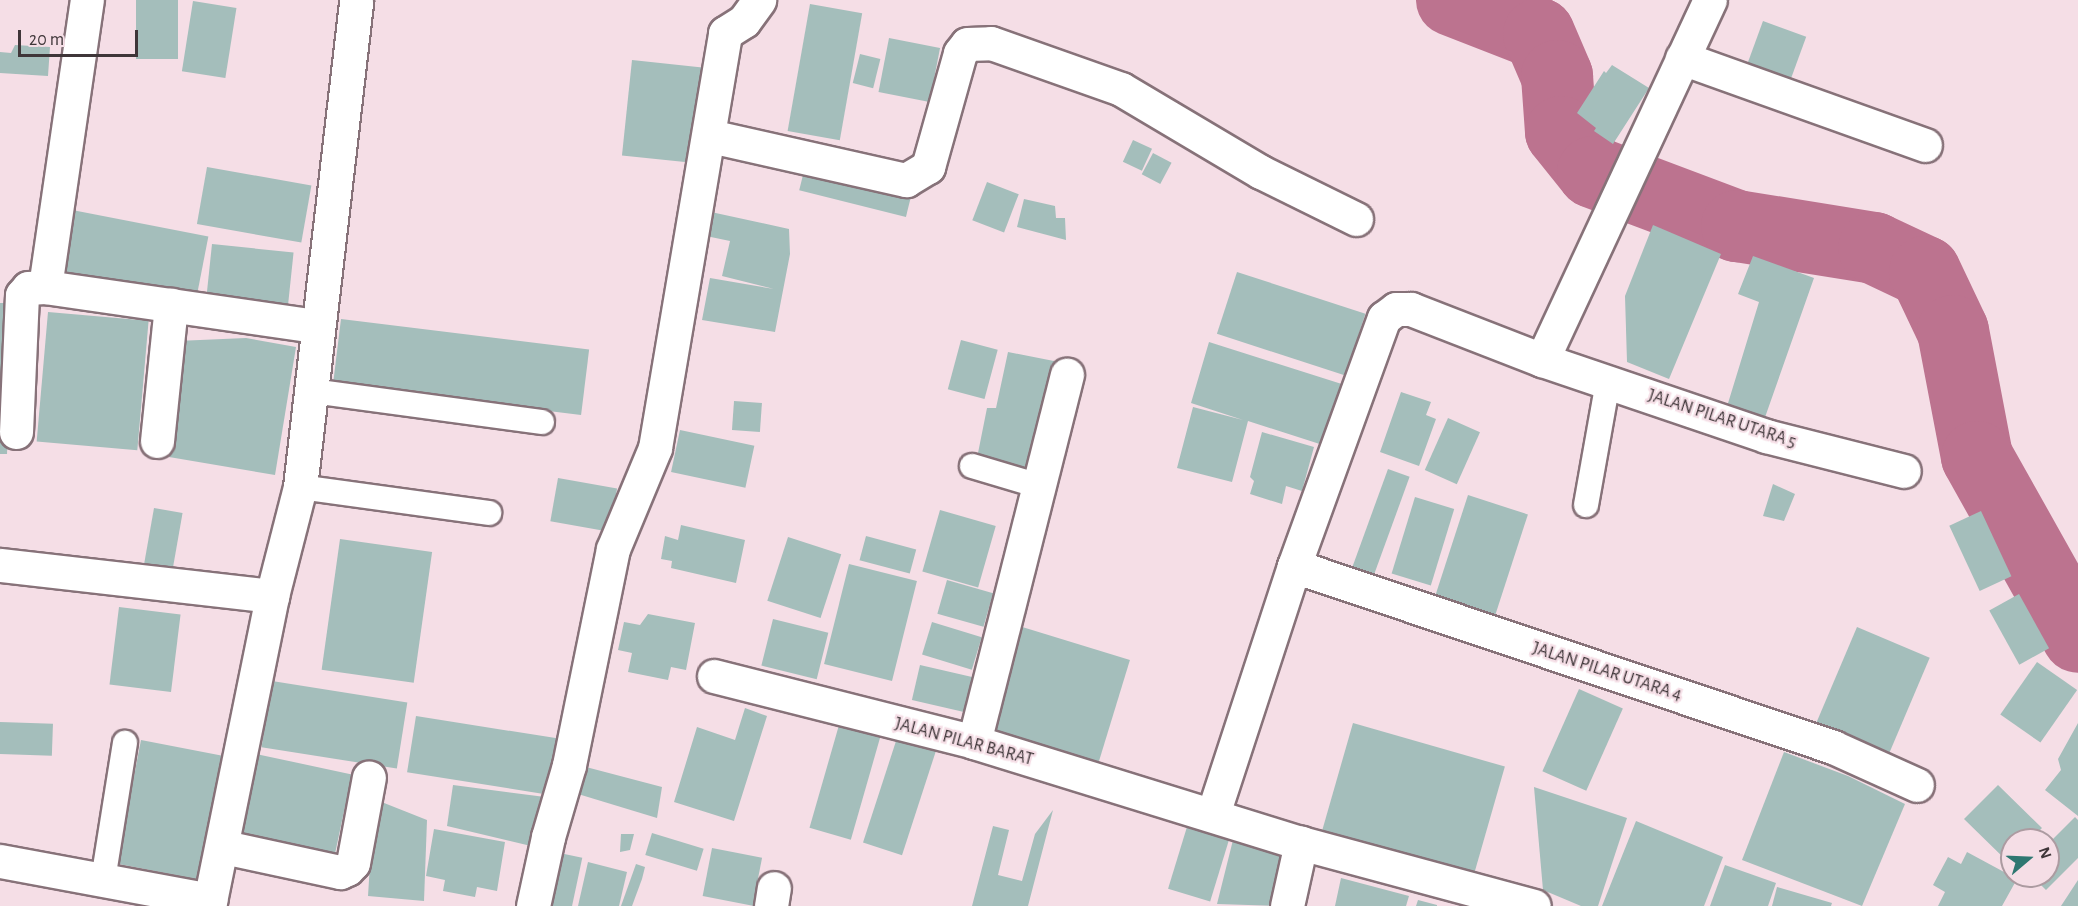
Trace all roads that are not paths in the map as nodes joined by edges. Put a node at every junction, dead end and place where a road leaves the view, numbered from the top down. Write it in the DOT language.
graph roads {
  1 [pos="87,0"];
  2 [pos="356,0"];
  3 [pos="759,0"];
  4 [pos="1710,0"];
  5 [pos="1682,58"];
  6 [pos="710,136"];
  7 [pos="1925,145"];
  8 [pos="1356,219"];
  9 [pos="45,287"];
  10 [pos="171,305"];
  11 [pos="317,326"];
  12 [pos="1542,360"];
  13 [pos="1067,375"];
  14 [pos="1608,382"];
  15 [pos="312,391"];
  16 [pos="542,422"];
  17 [pos="16,432"];
  18 [pos="157,441"];
  19 [pos="972,466"];
  20 [pos="1904,471"];
  21 [pos="1036,485"];
  22 [pos="300,488"];
  23 [pos="1586,505"];
  24 [pos="489,513"];
  25 [pos="0,565"];
  26 [pos="1294,566"];
  27 [pos="272,596"];
  28 [pos="714,676"];
  29 [pos="125,742"];
  30 [pos="975,742"];
  31 [pos="369,777"];
  32 [pos="1917,785"];
  33 [pos="1213,814"];
  34 [pos="1301,843"];
  35 [pos="224,847"];
  36 [pos="0,861"];
  37 [pos="103,880"];
  38 [pos="209,903"];
  39 [pos="533,906"];
  40 [pos="1287,906"];
  41 [pos="1534,906"];
  1 -- 9 [label="street"];
  2 -- 11 [label="street"];
  3 -- 6 [label="street"];
  4 -- 5 [label="street"];
  5 -- 7 [label="street"];
  5 -- 12 [label="street"];
  6 -- 8 [label="street"];
  6 -- 39 [label="street"];
  9 -- 10 [label="street"];
  9 -- 17 [label="street"];
  10 -- 11 [label="street"];
  10 -- 18 [label="street"];
  11 -- 15 [label="street"];
  12 -- 14 [label="street, JALAN PILAR UTARA 5"];
  12 -- 26 [label="street, JALAN PILAR UTARA 5"];
  13 -- 21 [label="street"];
  14 -- 20 [label="street, JALAN PILAR UTARA 5"];
  14 -- 23 [label="lane"];
  15 -- 16 [label="lane"];
  15 -- 22 [label="street"];
  19 -- 21 [label="lane"];
  21 -- 30 [label="street"];
  22 -- 24 [label="lane"];
  22 -- 27 [label="street"];
  25 -- 27 [label="street"];
  26 -- 32 [label="street, JALAN PILAR UTARA 4"];
  26 -- 33 [label="street, JALAN PILAR UTARA 5"];
  27 -- 35 [label="street"];
  28 -- 30 [label="street, JALAN PILAR BARAT"];
  29 -- 37 [label="lane"];
  30 -- 33 [label="street, JALAN PILAR BARAT"];
  31 -- 35 [label="street"];
  33 -- 34 [label="street, JALAN PILAR BARAT"];
  34 -- 40 [label="street"];
  34 -- 41 [label="street, JALAN PILAR BARAT"];
  35 -- 38 [label="street"];
  36 -- 37 [label="street"];
  37 -- 38 [label="street"];
}
